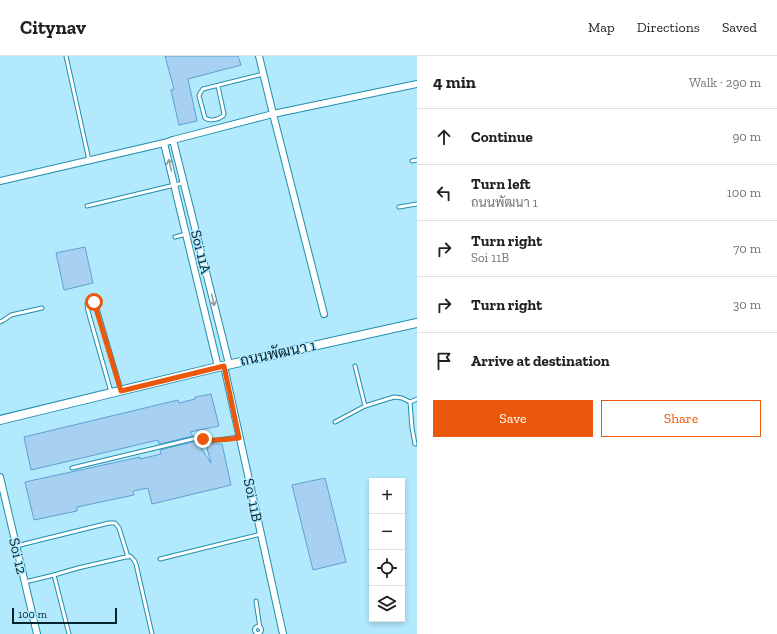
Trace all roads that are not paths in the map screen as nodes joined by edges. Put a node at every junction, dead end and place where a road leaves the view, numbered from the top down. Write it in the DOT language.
graph roads {
  1 [pos="66,56"];
  2 [pos="259,56"];
  3 [pos="264,74"];
  4 [pos="417,84"];
  5 [pos="218,86"];
  6 [pos="273,114"];
  7 [pos="173,140"];
  8 [pos="164,143"];
  9 [pos="417,160"];
  10 [pos="89,161"];
  11 [pos="412,161"];
  12 [pos="0,182"];
  13 [pos="184,182"];
  14 [pos="174,185"];
  15 [pos="188,200"];
  16 [pos="179,202"];
  17 [pos="417,204"];
  18 [pos="87,206"];
  19 [pos="399,207"];
  20 [pos="186,234"];
  21 [pos="175,237"];
  22 [pos="200,246"];
  23 [pos="190,248"];
  24 [pos="42,308"];
  25 [pos="324,314"];
  26 [pos="0,322"];
  27 [pos="417,323"];
  28 [pos="224,366"];
  29 [pos="355,366"];
  30 [pos="121,391"];
  31 [pos="111,394"];
  32 [pos="417,399"];
  33 [pos="410,402"];
  34 [pos="365,406"];
  35 [pos="0,420"];
  36 [pos="335,422"];
  37 [pos="239,438"];
  38 [pos="415,444"];
  39 [pos="72,468"];
  40 [pos="0,477"];
  41 [pos="261,534"];
  42 [pos="16,546"];
  43 [pos="128,557"];
  44 [pos="160,559"];
  45 [pos="54,575"];
  46 [pos="25,582"];
  47 [pos="256,601"];
  48 [pos="260,628"];
  49 [pos="261,633"];
  50 [pos="37,634"];
  51 [pos="68,634"];
  52 [pos="152,634"];
  53 [pos="283,634"];
  1 -- 10 [label="lane"];
  2 -- 3 [label="street"];
  3 -- 5 [label="lane"];
  3 -- 6 [label="street"];
  4 -- 6 [label="street"];
  5 -- 5 [label="lane"];
  6 -- 7 [label="street"];
  6 -- 25 [label="street"];
  7 -- 8 [label="street"];
  7 -- 13 [label="street, Soi 11A"];
  8 -- 10 [label="street"];
  14 -- 8 [label="street, one-way"];
  9 -- 11 [label="lane"];
  10 -- 12 [label="street"];
  13 -- 14 [label="lane"];
  13 -- 15 [label="street, Soi 11A"];
  14 -- 16 [label="street"];
  14 -- 18 [label="lane"];
  15 -- 16 [label="street"];
  15 -- 22 [label="street, Soi 11A"];
  16 -- 20 [label="street"];
  17 -- 19 [label="lane"];
  20 -- 21 [label="lane"];
  20 -- 23 [label="street"];
  22 -- 23 [label="street"];
  22 -- 28 [label="street, Soi 11A, one-way"];
  23 -- 28 [label="street"];
  24 -- 26 [label="lane"];
  27 -- 28 [label="main road, ถนนพัฒนา 1"];
  28 -- 30 [label="main road, ถนนพัฒนา 1"];
  28 -- 37 [label="street, Soi 11B"];
  29 -- 34 [label="lane"];
  30 -- 31 [label="main road, ถนนพัฒนา 1"];
  30 -- 31 [label="lane"];
  31 -- 35 [label="main road, ถนนพัฒนา 1"];
  32 -- 33 [label="lane"];
  33 -- 34 [label="lane"];
  33 -- 38 [label="lane"];
  34 -- 36 [label="lane"];
  37 -- 39 [label="lane"];
  37 -- 41 [label="street, Soi 11B"];
  40 -- 42 [label="street, Soi 12"];
  41 -- 44 [label="lane"];
  41 -- 53 [label="street, Soi 11B"];
  42 -- 43 [label="lane"];
  42 -- 46 [label="street, Soi 12"];
  43 -- 45 [label="lane"];
  43 -- 52 [label="lane"];
  45 -- 46 [label="lane"];
  45 -- 51 [label="lane"];
  46 -- 50 [label="street, Soi 12"];
  47 -- 48 [label="lane"];
  48 -- 49 [label="lane"];
  48 -- 49 [label="lane"];
}
